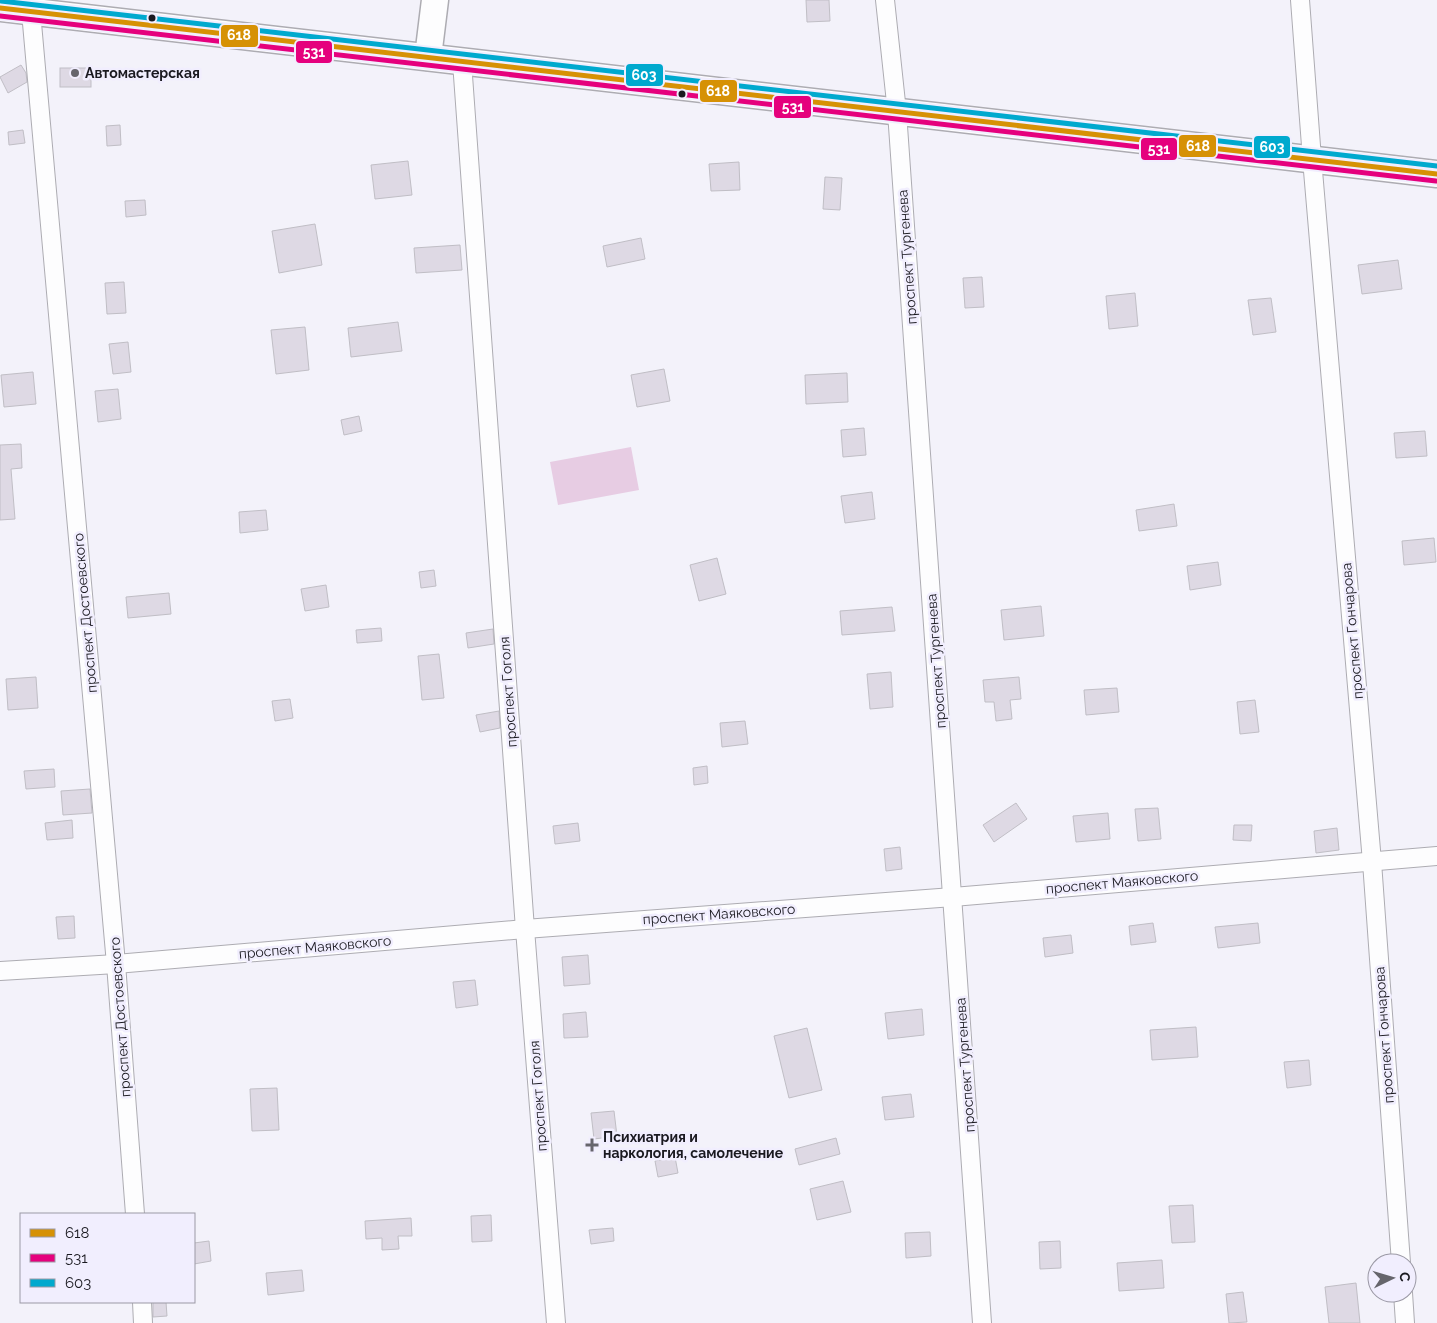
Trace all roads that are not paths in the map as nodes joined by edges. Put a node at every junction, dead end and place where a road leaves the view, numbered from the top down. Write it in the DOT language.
graph roads {
  1 [pos="436,0"];
  2 [pos="885,0"];
  3 [pos="1300,0"];
  4 [pos="0,8"];
  5 [pos="31,12"];
  6 [pos="428,58"];
  7 [pos="462,62"];
  8 [pos="897,112"];
  9 [pos="1312,159"];
  10 [pos="1437,174"];
  11 [pos="1437,856"];
  12 [pos="1372,862"];
  13 [pos="953,897"];
  14 [pos="525,929"];
  15 [pos="116,964"];
  16 [pos="0,971"];
  17 [pos="135,1213"];
  18 [pos="1400,1253"];
  19 [pos="142,1303"];
  20 [pos="1404,1303"];
  21 [pos="143,1323"];
  22 [pos="556,1323"];
  23 [pos="982,1323"];
  24 [pos="1405,1323"];
  1 -- 6 [label="main road"];
  2 -- 8 [label="street, проспект Тургенева"];
  3 -- 9 [label="street, проспект Гончарова"];
  4 -- 5 [label="main road"];
  5 -- 6 [label="main road"];
  5 -- 15 [label="street, проспект Достоевского"];
  6 -- 7 [label="main road"];
  7 -- 8 [label="main road"];
  7 -- 14 [label="street, проспект Гоголя"];
  8 -- 9 [label="main road"];
  8 -- 13 [label="street, проспект Тургенева"];
  9 -- 10 [label="main road"];
  9 -- 12 [label="street, проспект Гончарова"];
  11 -- 12 [label="street, проспект Маяковского"];
  12 -- 13 [label="street, проспект Маяковского"];
  12 -- 18 [label="street, проспект Гончарова"];
  13 -- 14 [label="street, проспект Маяковского"];
  13 -- 23 [label="street, проспект Тургенева"];
  14 -- 15 [label="street, проспект Маяковского"];
  14 -- 22 [label="street, проспект Гоголя"];
  15 -- 16 [label="street, проспект Маяковского"];
  15 -- 17 [label="street, проспект Достоевского"];
  19 -- 21 [label="street"];
  20 -- 24 [label="street"];
}
